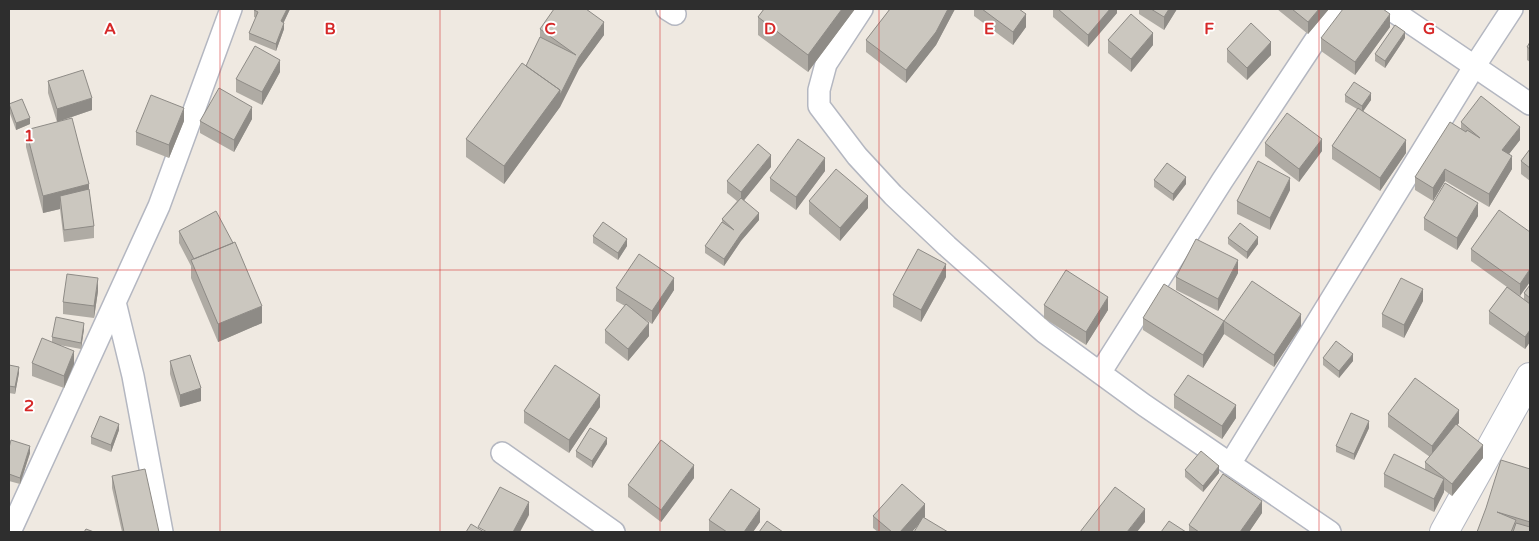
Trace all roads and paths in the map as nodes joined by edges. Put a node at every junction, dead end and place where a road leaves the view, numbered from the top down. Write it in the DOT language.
graph roads {
  1 [pos="232,9"];
  2 [pos="862,9"];
  3 [pos="1336,9"];
  4 [pos="1390,9"];
  5 [pos="1512,9"];
  6 [pos="1474,67"];
  7 [pos="1530,104"];
  8 [pos="115,302"];
  9 [pos="1100,373"];
  10 [pos="1530,376"];
  11 [pos="502,453"];
  12 [pos="1230,464"];
  13 [pos="10,532"];
  14 [pos="162,532"];
  15 [pos="614,532"];
  16 [pos="1330,532"];
  17 [pos="1444,532"];
  1 -- 8 [label="street"];
  2 -- 9 [label="street"];
  3 -- 9 [label="street"];
  4 -- 6 [label="street"];
  5 -- 6 [label="street"];
  6 -- 7 [label="street"];
  6 -- 12 [label="street"];
  8 -- 13 [label="street"];
  8 -- 14 [label="street"];
  9 -- 12 [label="street"];
  10 -- 17 [label="street"];
  11 -- 15 [label="street"];
  12 -- 16 [label="street"];
}
